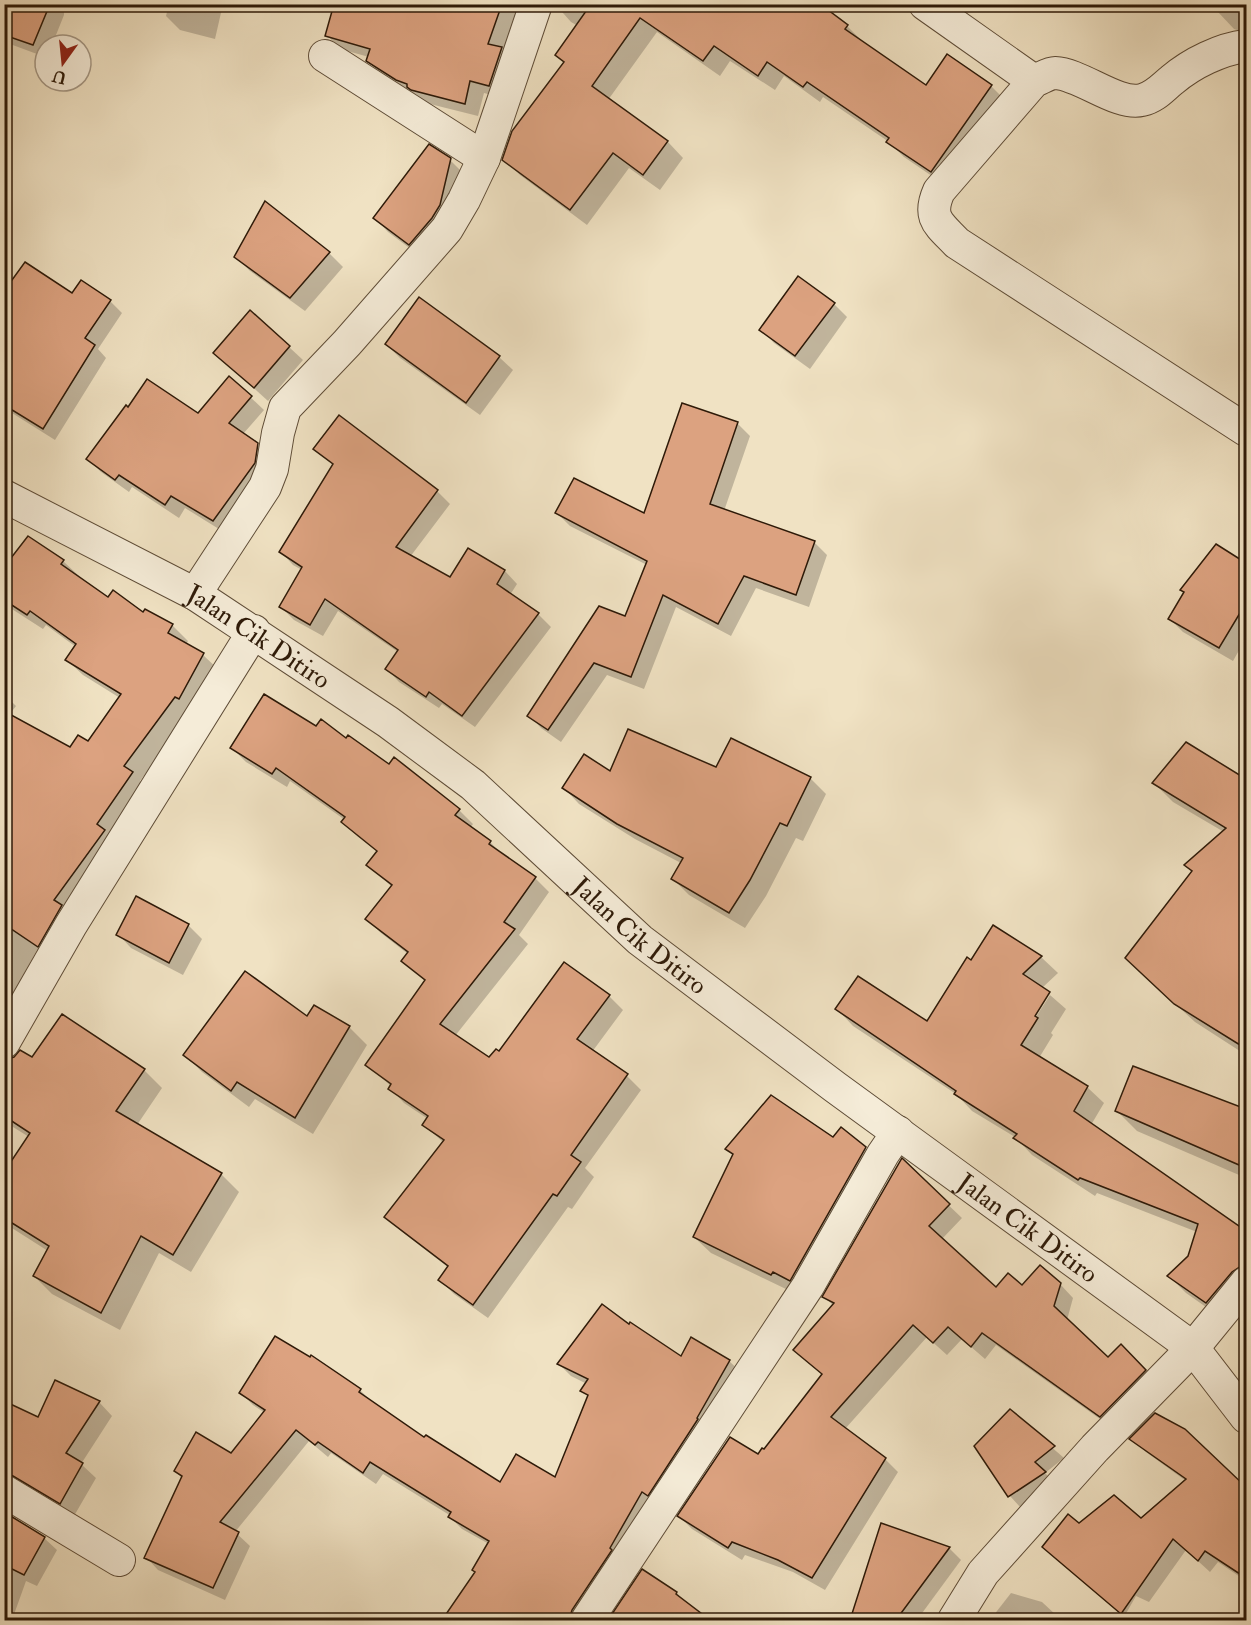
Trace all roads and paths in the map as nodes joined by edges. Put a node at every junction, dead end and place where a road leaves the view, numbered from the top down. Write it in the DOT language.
graph roads {
  1 [pos="536,4"];
  2 [pos="926,4"];
  3 [pos="1246,46"];
  4 [pos="325,56"];
  5 [pos="1034,81"];
  6 [pos="484,158"];
  7 [pos="1246,430"];
  8 [pos="4,496"];
  9 [pos="195,594"];
  10 [pos="254,631"];
  11 [pos="4,1042"];
  12 [pos="898,1132"];
  13 [pos="1246,1283"];
  14 [pos="1193,1348"];
  15 [pos="1246,1417"];
  16 [pos="4,1491"];
  17 [pos="118,1560"];
  18 [pos="587,1620"];
  19 [pos="954,1620"];
  1 -- 6 [label="street"];
  2 -- 5 [label="street"];
  3 -- 5 [label="street"];
  4 -- 6 [label="street"];
  5 -- 7 [label="street"];
  6 -- 9 [label="street"];
  8 -- 9 [label="street, Jalan Cik Ditiro"];
  9 -- 10 [label="street, Jalan Cik Ditiro"];
  10 -- 11 [label="street"];
  10 -- 12 [label="street, Jalan Cik Ditiro"];
  12 -- 14 [label="street, Jalan Cik Ditiro"];
  12 -- 18 [label="street"];
  13 -- 14 [label="street"];
  14 -- 15 [label="street, Jalan Cik Ditiro"];
  14 -- 19 [label="street"];
  16 -- 17 [label="street"];
}
